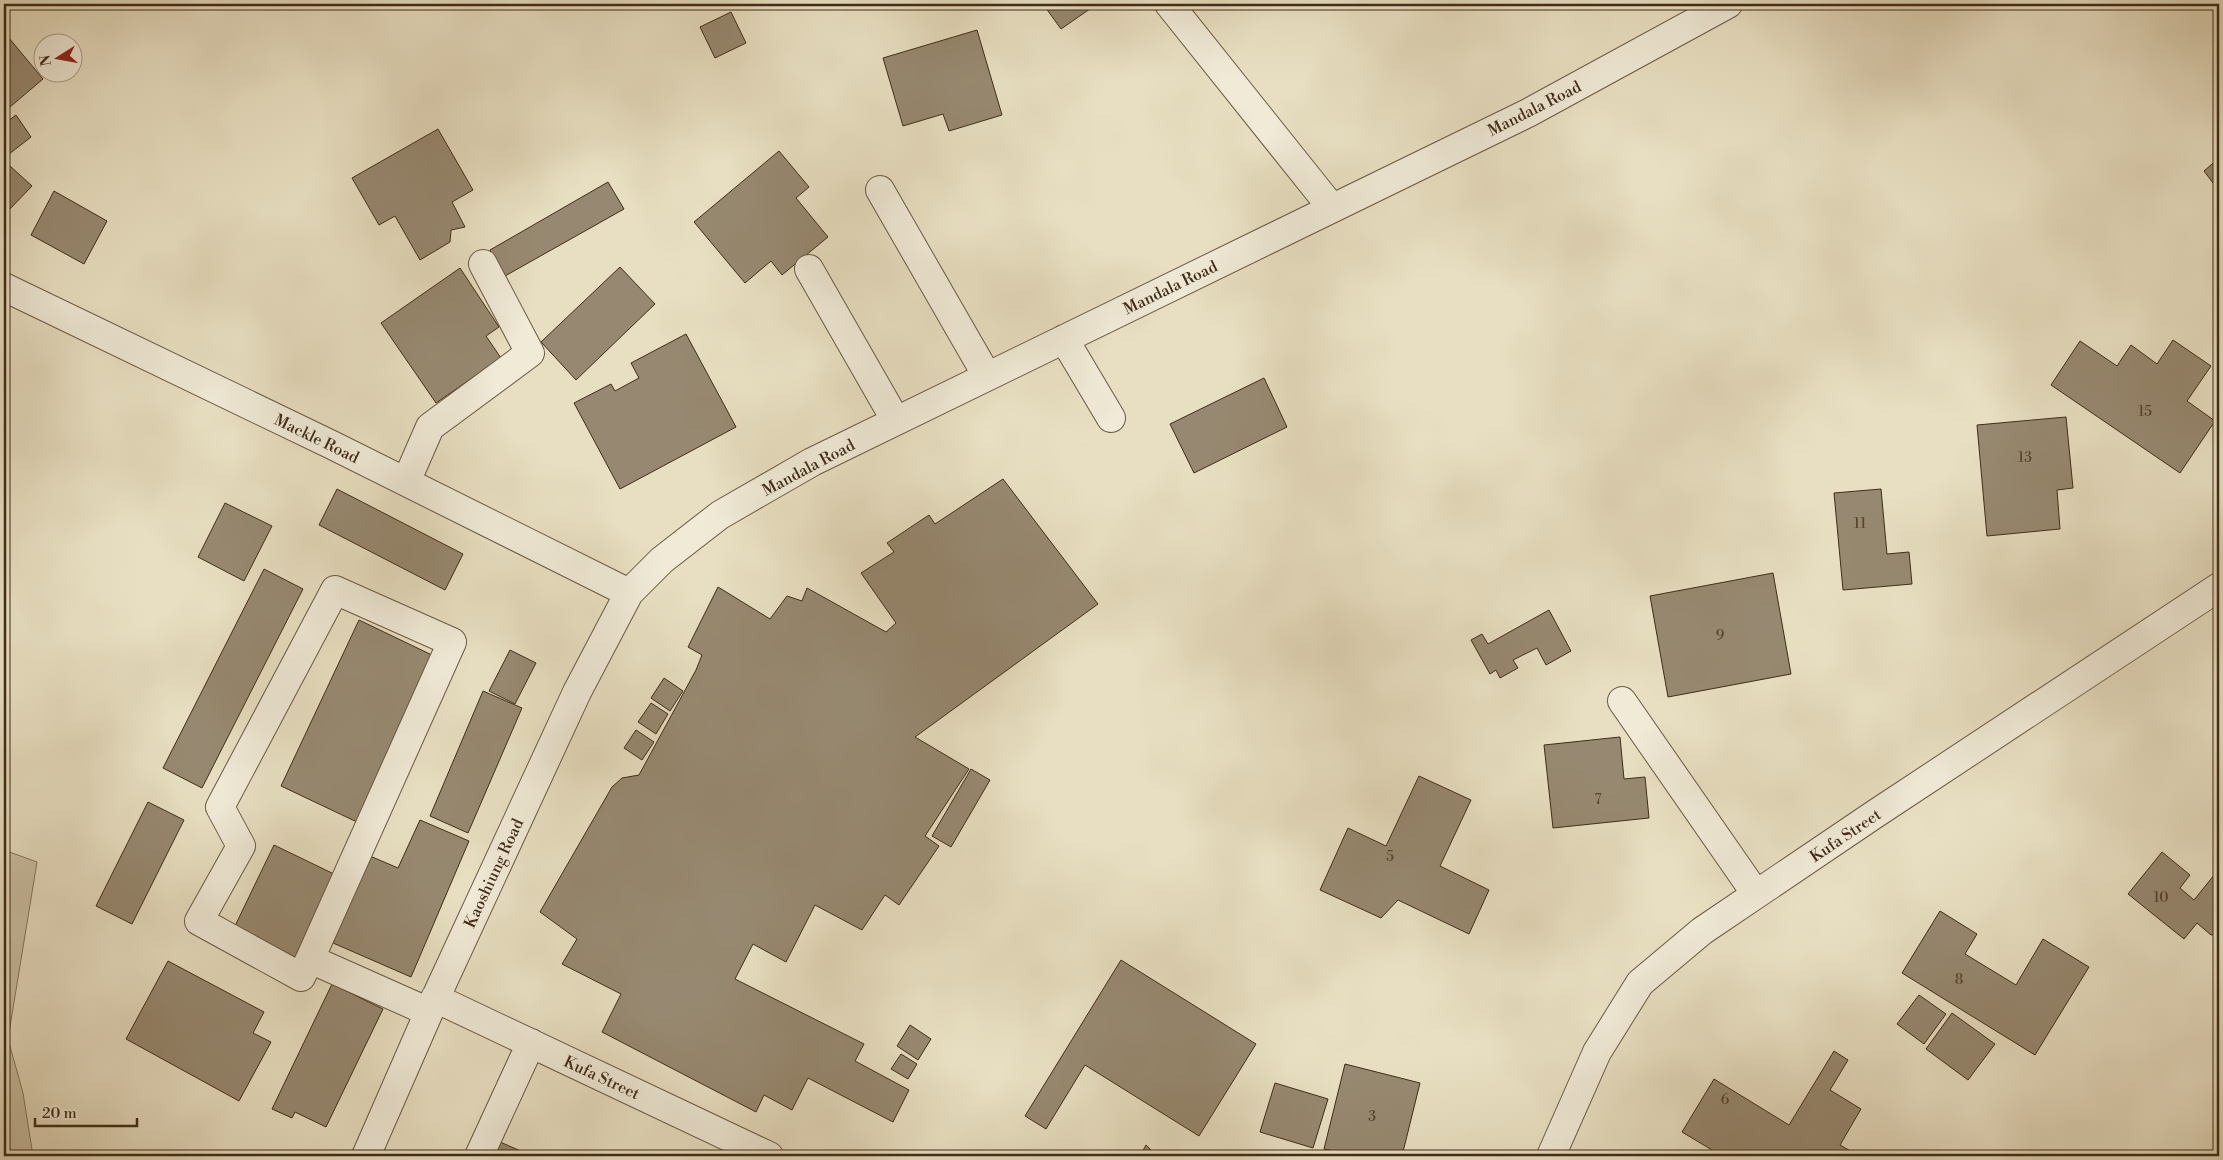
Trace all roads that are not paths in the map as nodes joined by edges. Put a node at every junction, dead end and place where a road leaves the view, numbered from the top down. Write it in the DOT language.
graph roads {
  1 [pos="1169,4"];
  2 [pos="1728,4"];
  3 [pos="880,190"];
  4 [pos="1332,208"];
  5 [pos="483,264"];
  6 [pos="809,269"];
  7 [pos="4,287"];
  8 [pos="1064,338"];
  9 [pos="987,376"];
  10 [pos="1111,418"];
  11 [pos="896,421"];
  12 [pos="406,482"];
  13 [pos="2219,587"];
  14 [pos="629,593"];
  15 [pos="1622,702"];
  16 [pos="1756,894"];
  17 [pos="310,959"];
  18 [pos="432,1005"];
  19 [pos="531,1043"];
  20 [pos="366,1156"];
  21 [pos="479,1156"];
  22 [pos="769,1156"];
  23 [pos="1551,1156"];
  1 -- 4 [label="street"];
  2 -- 4 [label="street, Mandala Road"];
  3 -- 9 [label="street"];
  4 -- 8 [label="street, Mandala Road"];
  5 -- 12 [label="street"];
  6 -- 11 [label="street"];
  7 -- 12 [label="street, Mackle Road"];
  8 -- 9 [label="street, Mandala Road"];
  8 -- 10 [label="street"];
  9 -- 11 [label="street, Mandala Road"];
  11 -- 14 [label="street, Mandala Road"];
  12 -- 14 [label="street, Mackle Road"];
  13 -- 16 [label="street, Kufa Street"];
  14 -- 18 [label="street, Kaoshiung Road"];
  15 -- 16 [label="street"];
  16 -- 23 [label="street, Kufa Street"];
  17 -- 17 [label="street"];
  17 -- 18 [label="street, Kufa Street"];
  18 -- 19 [label="street, Kufa Street"];
  18 -- 20 [label="street, Kaoshiung Road"];
  19 -- 21 [label="street"];
  19 -- 22 [label="street, Kufa Street"];
}
